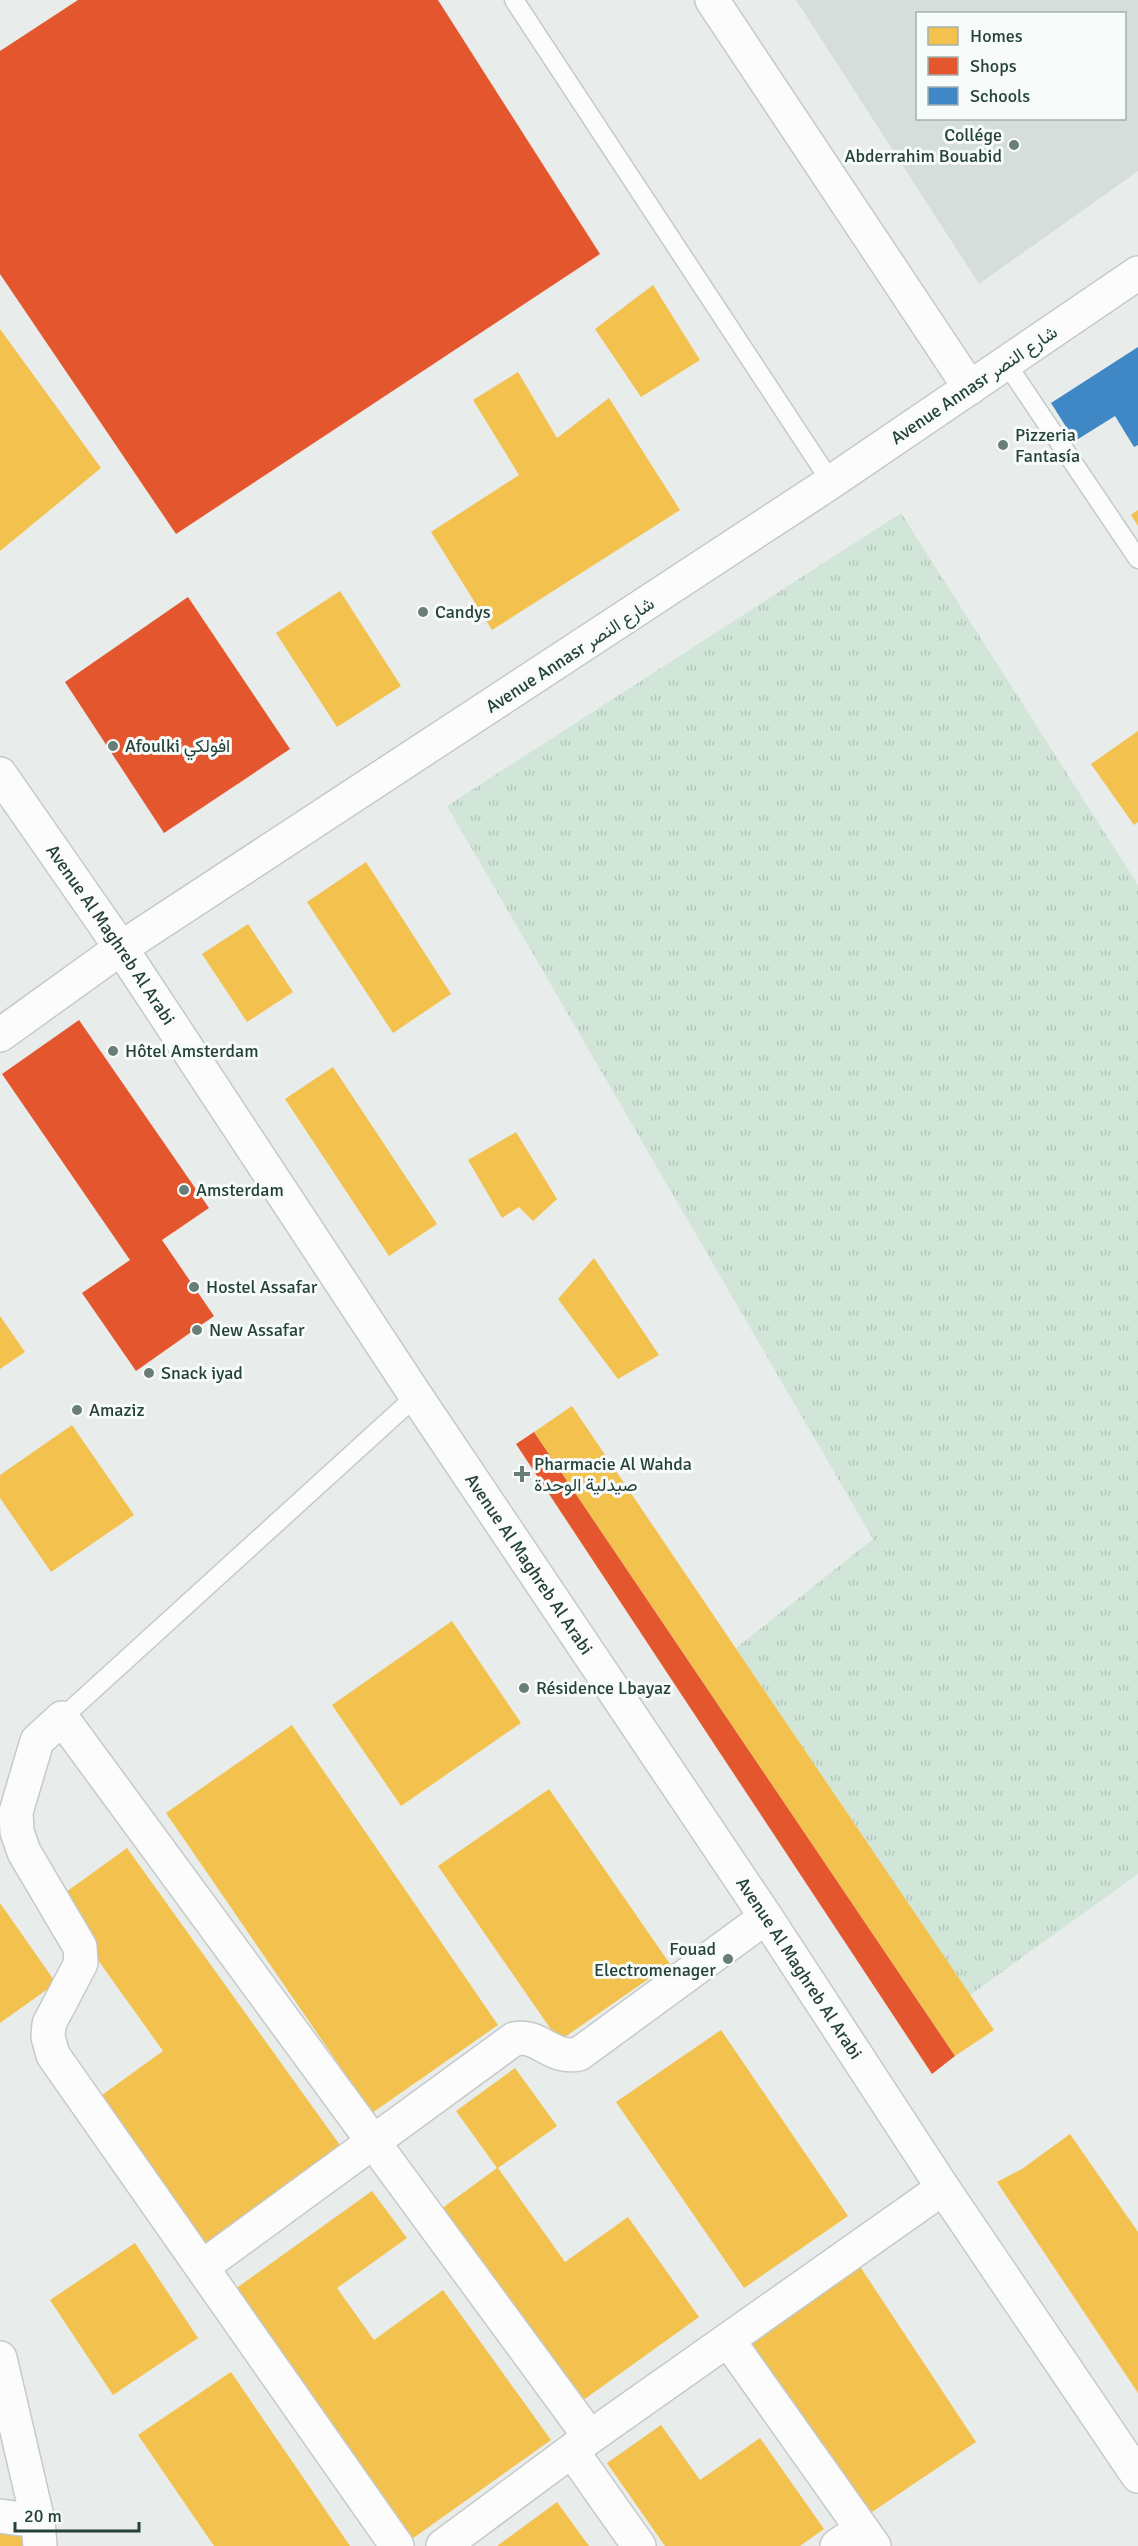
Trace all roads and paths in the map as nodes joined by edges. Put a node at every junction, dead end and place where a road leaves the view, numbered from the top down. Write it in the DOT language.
graph roads {
  1 [pos="514,0"];
  2 [pos="712,0"];
  3 [pos="1138,273"];
  4 [pos="1006,363"];
  5 [pos="970,388"];
  6 [pos="831,482"];
  7 [pos="1138,558"];
  8 [pos="0,774"];
  9 [pos="121,948"];
  10 [pos="0,1035"];
  11 [pos="416,1396"];
  12 [pos="62,1718"];
  13 [pos="766,1917"];
  14 [pos="372,2141"];
  15 [pos="943,2188"];
  16 [pos="201,2267"];
  17 [pos="728,2340"];
  18 [pos="0,2358"];
  19 [pos="581,2444"];
  20 [pos="1138,2476"];
  21 [pos="0,2516"];
  22 [pos="39,2533"];
  23 [pos="857,2540"];
  24 [pos="397,2546"];
  25 [pos="443,2546"];
  26 [pos="639,2546"];
  1 -- 6 [label="lane"];
  2 -- 5 [label="street"];
  3 -- 4 [label="street, Avenue Annasr شارع النصر"];
  4 -- 5 [label="street, Avenue Annasr شارع النصر"];
  4 -- 7 [label="lane"];
  5 -- 6 [label="street, Avenue Annasr شارع النصر"];
  6 -- 9 [label="street, Avenue Annasr شارع النصر"];
  8 -- 9 [label="street, Avenue Al Maghreb Al Arabi"];
  9 -- 10 [label="street, Avenue Annasr شارع النصر"];
  9 -- 11 [label="street, Avenue Al Maghreb Al Arabi"];
  11 -- 12 [label="lane"];
  11 -- 13 [label="street, Avenue Al Maghreb Al Arabi"];
  12 -- 14 [label="street"];
  12 -- 16 [label="street"];
  13 -- 14 [label="street"];
  13 -- 15 [label="street, Avenue Al Maghreb Al Arabi"];
  14 -- 16 [label="street"];
  14 -- 19 [label="street"];
  15 -- 17 [label="street"];
  15 -- 20 [label="street, Avenue Al Maghreb Al Arabi"];
  16 -- 24 [label="street"];
  17 -- 19 [label="street"];
  17 -- 23 [label="street"];
  18 -- 22 [label="street"];
  19 -- 25 [label="street"];
  19 -- 26 [label="street"];
  21 -- 22 [label="street"];
}
